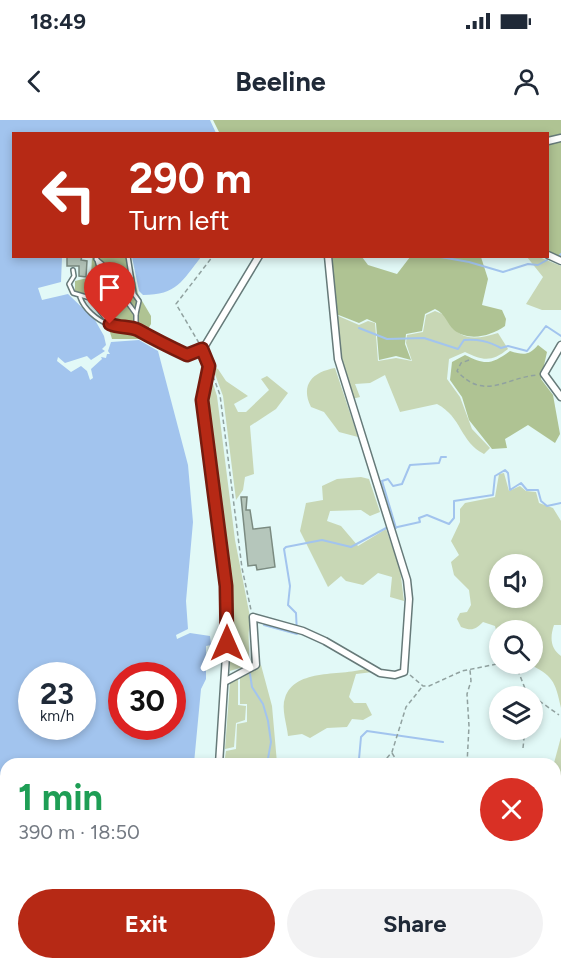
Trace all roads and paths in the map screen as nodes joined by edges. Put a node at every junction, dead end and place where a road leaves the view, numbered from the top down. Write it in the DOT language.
graph roads {
  1 [pos="96,258"];
  2 [pos="128,258"];
  3 [pos="211,258"];
  4 [pos="258,258"];
  5 [pos="328,258"];
  6 [pos="74,270"];
  7 [pos="110,278"];
  8 [pos="80,297"];
  9 [pos="136,314"];
  10 [pos="110,324"];
  11 [pos="136,328"];
  12 [pos="561,345"];
  13 [pos="202,349"];
  14 [pos="469,360"];
  15 [pos="209,366"];
  16 [pos="544,374"];
  17 [pos="561,397"];
  18 [pos="253,617"];
  19 [pos="489,665"];
  20 [pos="470,669"];
  21 [pos="404,672"];
  22 [pos="226,681"];
  23 [pos="423,686"];
  24 [pos="543,704"];
  25 [pos="559,715"];
  26 [pos="524,740"];
  27 [pos="524,748"];
  28 [pos="392,752"];
  29 [pos="220,758"];
  30 [pos="387,758"];
  31 [pos="395,758"];
  32 [pos="467,758"];
  1 -- 7 [label="lane"];
  1 -- 7 [label="lane"];
  2 -- 9 [label="lane"];
  3 -- 13 [label="path"];
  4 -- 13 [label="street"];
  5 -- 21 [label="street"];
  6 -- 8 [label="lane"];
  7 -- 9 [label="lane"];
  8 -- 10 [label="lane"];
  8 -- 10 [label="lane"];
  9 -- 11 [label="lane"];
  10 -- 11 [label="lane"];
  11 -- 13 [label="lane"];
  12 -- 16 [label="street"];
  13 -- 15 [label="street"];
  14 -- 16 [label="path"];
  15 -- 18 [label="path"];
  15 -- 22 [label="street"];
  16 -- 17 [label="street"];
  18 -- 21 [label="street"];
  18 -- 22 [label="street"];
  19 -- 20 [label="path"];
  20 -- 23 [label="path"];
  20 -- 32 [label="path"];
  21 -- 23 [label="path"];
  22 -- 29 [label="street"];
  23 -- 28 [label="path"];
  24 -- 25 [label="path"];
  26 -- 27 [label="path"];
  28 -- 30 [label="path"];
  28 -- 31 [label="path"];
}
